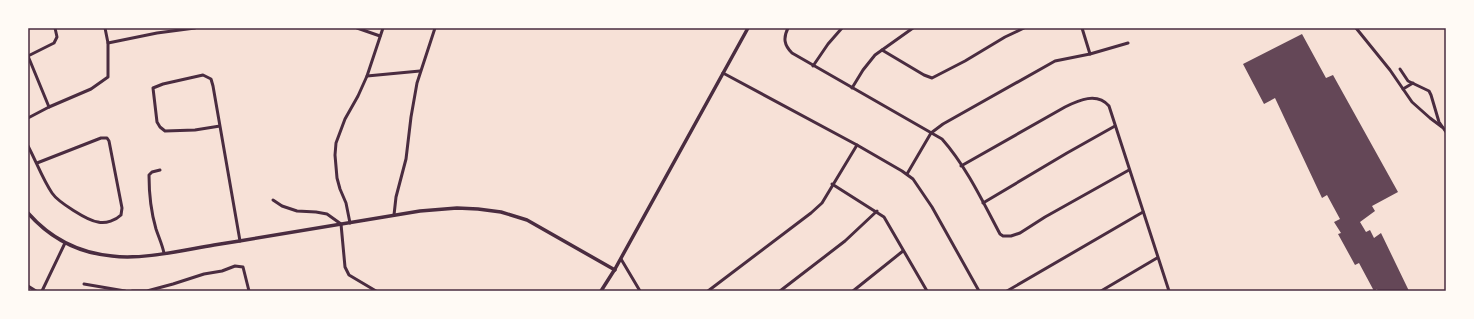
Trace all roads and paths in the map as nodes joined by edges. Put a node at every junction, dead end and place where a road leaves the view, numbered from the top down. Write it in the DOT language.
graph roads {
  1 [pos="55,28"];
  2 [pos="105,28"];
  3 [pos="156,28"];
  4 [pos="195,28"];
  5 [pos="357,28"];
  6 [pos="383,28"];
  7 [pos="435,28"];
  8 [pos="748,28"];
  9 [pos="788,28"];
  10 [pos="842,28"];
  11 [pos="913,28"];
  12 [pos="1024,28"];
  13 [pos="1082,28"];
  14 [pos="1356,28"];
  15 [pos="157,33"];
  16 [pos="380,36"];
  17 [pos="108,43"];
  18 [pos="1128,43"];
  19 [pos="882,50"];
  20 [pos="1090,54"];
  21 [pos="28,56"];
  22 [pos="813,66"];
  23 [pos="1400,69"];
  24 [pos="420,71"];
  25 [pos="723,73"];
  26 [pos="367,76"];
  27 [pos="1413,83"];
  28 [pos="852,88"];
  29 [pos="1403,89"];
  30 [pos="49,107"];
  31 [pos="28,118"];
  32 [pos="220,126"];
  33 [pos="1115,126"];
  34 [pos="1442,127"];
  35 [pos="1446,132"];
  36 [pos="931,133"];
  37 [pos="857,145"];
  38 [pos="28,146"];
  39 [pos="37,163"];
  40 [pos="961,166"];
  41 [pos="160,170"];
  42 [pos="1129,170"];
  43 [pos="907,174"];
  44 [pos="832,184"];
  45 [pos="273,200"];
  46 [pos="983,203"];
  47 [pos="877,212"];
  48 [pos="1143,212"];
  49 [pos="28,213"];
  50 [pos="394,215"];
  51 [pos="350,222"];
  52 [pos="341,224"];
  53 [pos="240,241"];
  54 [pos="65,243"];
  55 [pos="903,251"];
  56 [pos="164,253"];
  57 [pos="1157,258"];
  58 [pos="621,259"];
  59 [pos="615,270"];
  60 [pos="84,284"];
  61 [pos="28,286"];
  62 [pos="36,291"];
  63 [pos="42,291"];
  64 [pos="125,291"];
  65 [pos="132,291"];
  66 [pos="249,291"];
  67 [pos="376,291"];
  68 [pos="601,291"];
  69 [pos="640,291"];
  70 [pos="708,291"];
  71 [pos="780,291"];
  72 [pos="853,291"];
  73 [pos="926,291"];
  74 [pos="979,291"];
  75 [pos="1007,291"];
  76 [pos="1101,291"];
  77 [pos="1169,291"];
  1 -- 21 [label="street"];
  2 -- 17 [label="street"];
  3 -- 15 [label="street"];
  4 -- 15 [label="street"];
  5 -- 16 [label="street"];
  6 -- 16 [label="street"];
  7 -- 24 [label="street"];
  8 -- 25 [label="street"];
  9 -- 22 [label="street"];
  10 -- 22 [label="street"];
  11 -- 19 [label="street"];
  12 -- 19 [label="street"];
  13 -- 20 [label="street"];
  14 -- 29 [label="street"];
  15 -- 17 [label="street"];
  16 -- 26 [label="street"];
  17 -- 30 [label="street"];
  18 -- 20 [label="street"];
  19 -- 28 [label="street"];
  20 -- 36 [label="street"];
  21 -- 30 [label="street"];
  22 -- 28 [label="street"];
  23 -- 27 [label="street"];
  24 -- 26 [label="street"];
  24 -- 50 [label="street"];
  25 -- 37 [label="street"];
  25 -- 58 [label="street"];
  26 -- 51 [label="street"];
  27 -- 29 [label="street"];
  27 -- 34 [label="street"];
  28 -- 36 [label="street"];
  29 -- 34 [label="street"];
  30 -- 31 [label="street"];
  32 -- 32 [label="street"];
  32 -- 53 [label="street"];
  33 -- 40 [label="street"];
  33 -- 42 [label="street"];
  33 -- 46 [label="street"];
  34 -- 35 [label="street"];
  36 -- 40 [label="street"];
  36 -- 43 [label="street"];
  37 -- 43 [label="street"];
  37 -- 44 [label="street"];
  38 -- 39 [label="street"];
  39 -- 39 [label="street"];
  40 -- 46 [label="street"];
  41 -- 56 [label="street"];
  42 -- 46 [label="street"];
  42 -- 48 [label="street"];
  43 -- 74 [label="street"];
  44 -- 47 [label="street"];
  44 -- 70 [label="street"];
  45 -- 52 [label="street"];
  47 -- 55 [label="street"];
  47 -- 71 [label="street"];
  48 -- 57 [label="street"];
  48 -- 75 [label="street"];
  49 -- 54 [label="street"];
  50 -- 51 [label="street"];
  50 -- 59 [label="street"];
  51 -- 52 [label="street"];
  52 -- 53 [label="street"];
  52 -- 67 [label="street"];
  53 -- 56 [label="street"];
  54 -- 56 [label="street"];
  54 -- 63 [label="street"];
  55 -- 72 [label="street"];
  55 -- 73 [label="street"];
  57 -- 76 [label="street"];
  57 -- 77 [label="street"];
  58 -- 59 [label="street"];
  58 -- 69 [label="street"];
  59 -- 68 [label="street"];
  60 -- 64 [label="street"];
  61 -- 62 [label="street"];
  65 -- 66 [label="street"];
}
